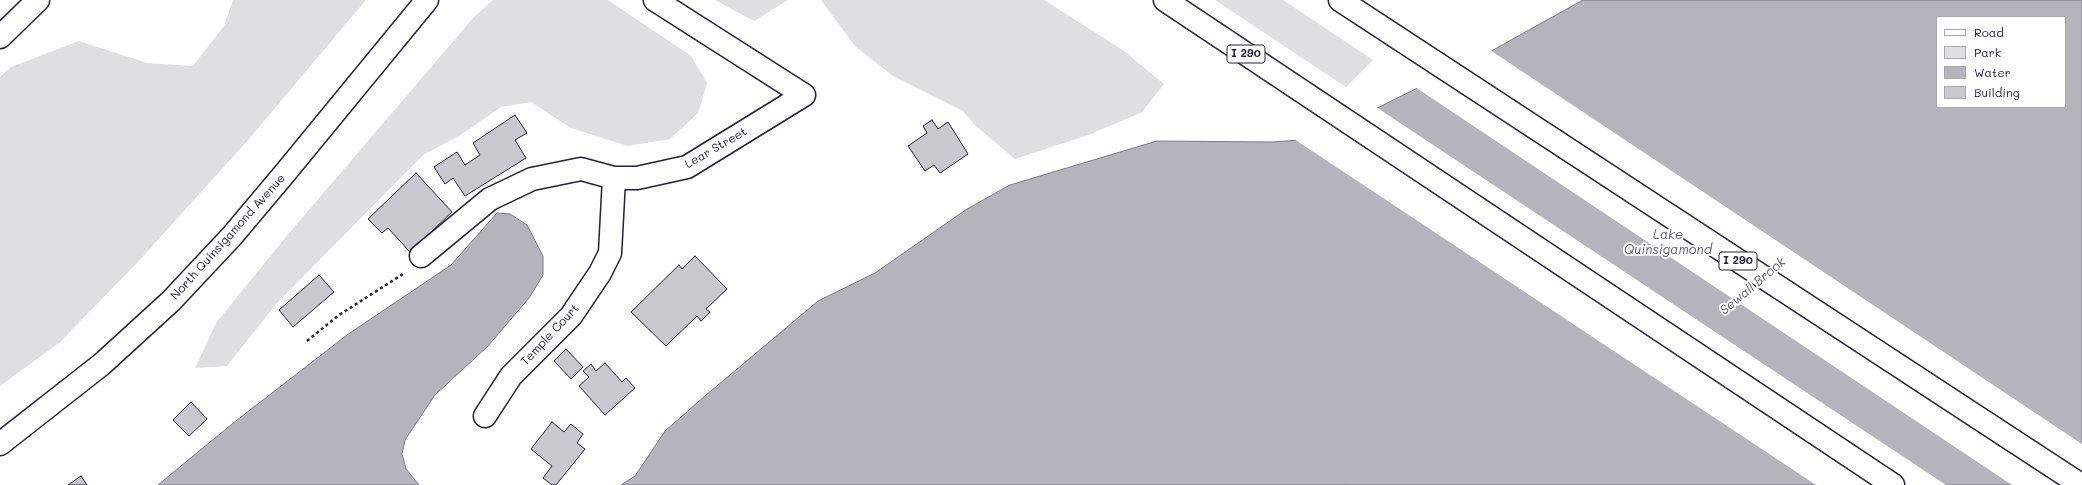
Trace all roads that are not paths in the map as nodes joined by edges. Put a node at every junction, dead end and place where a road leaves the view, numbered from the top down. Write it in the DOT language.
graph roads {
  1 [pos="38,0"];
  2 [pos="427,0"];
  3 [pos="655,0"];
  4 [pos="1165,0"];
  5 [pos="1340,0"];
  6 [pos="0,37"];
  7 [pos="614,178"];
  8 [pos="422,256"];
  9 [pos="485,416"];
  10 [pos="0,444"];
  11 [pos="1892,485"];
  12 [pos="2081,485"];
  1 -- 6 [label="main road"];
  2 -- 10 [label="main road, North Quinsigamond Avenue"];
  3 -- 7 [label="main road, Lear Street"];
  4 -- 11 [label="main road, I 290"];
  5 -- 12 [label="main road, I 290"];
  7 -- 8 [label="main road, Lear Street"];
  7 -- 9 [label="main road, Temple Court"];
}
